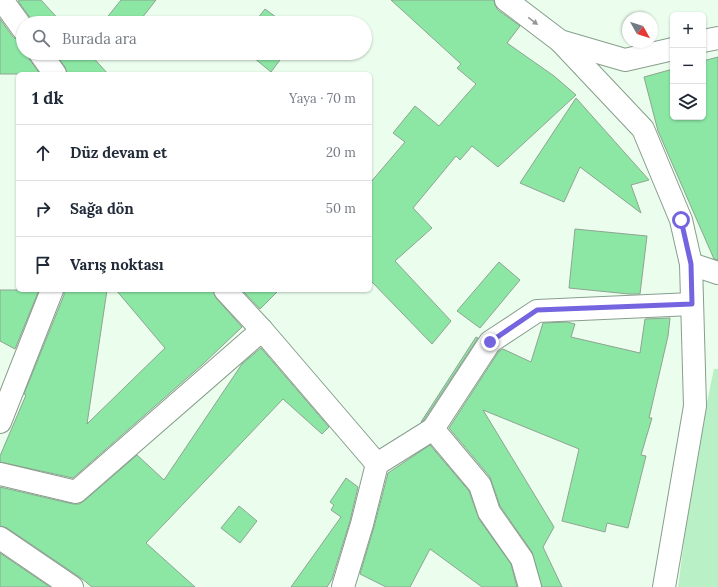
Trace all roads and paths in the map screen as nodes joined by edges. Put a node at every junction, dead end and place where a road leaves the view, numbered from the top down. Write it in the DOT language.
graph roads {
  1 [pos="2,0"];
  2 [pos="506,0"];
  3 [pos="16,19"];
  4 [pos="718,38"];
  5 [pos="706,40"];
  6 [pos="560,41"];
  7 [pos="670,50"];
  8 [pos="45,60"];
  9 [pos="54,72"];
  10 [pos="691,264"];
  11 [pos="718,273"];
  12 [pos="51,292"];
  13 [pos="227,292"];
  14 [pos="692,304"];
  15 [pos="262,330"];
  16 [pos="0,422"];
  17 [pos="434,429"];
  18 [pos="377,464"];
  19 [pos="0,474"];
  20 [pos="0,538"];
  21 [pos="72,587"];
  22 [pos="343,587"];
  23 [pos="530,587"];
  24 [pos="664,587"];
  1 -- 3 [label="street"];
  2 -- 6 [label="street, one-way"];
  4 -- 5 [label="street"];
  6 -- 7 [label="street"];
  6 -- 10 [label="street"];
  8 -- 9 [label="street"];
  10 -- 11 [label="street"];
  10 -- 14 [label="street"];
  12 -- 16 [label="street"];
  13 -- 15 [label="street"];
  14 -- 17 [label="street"];
  14 -- 24 [label="street"];
  15 -- 18 [label="street"];
  15 -- 19 [label="street"];
  17 -- 18 [label="street"];
  17 -- 23 [label="street"];
  18 -- 22 [label="street"];
  20 -- 21 [label="street"];
}
